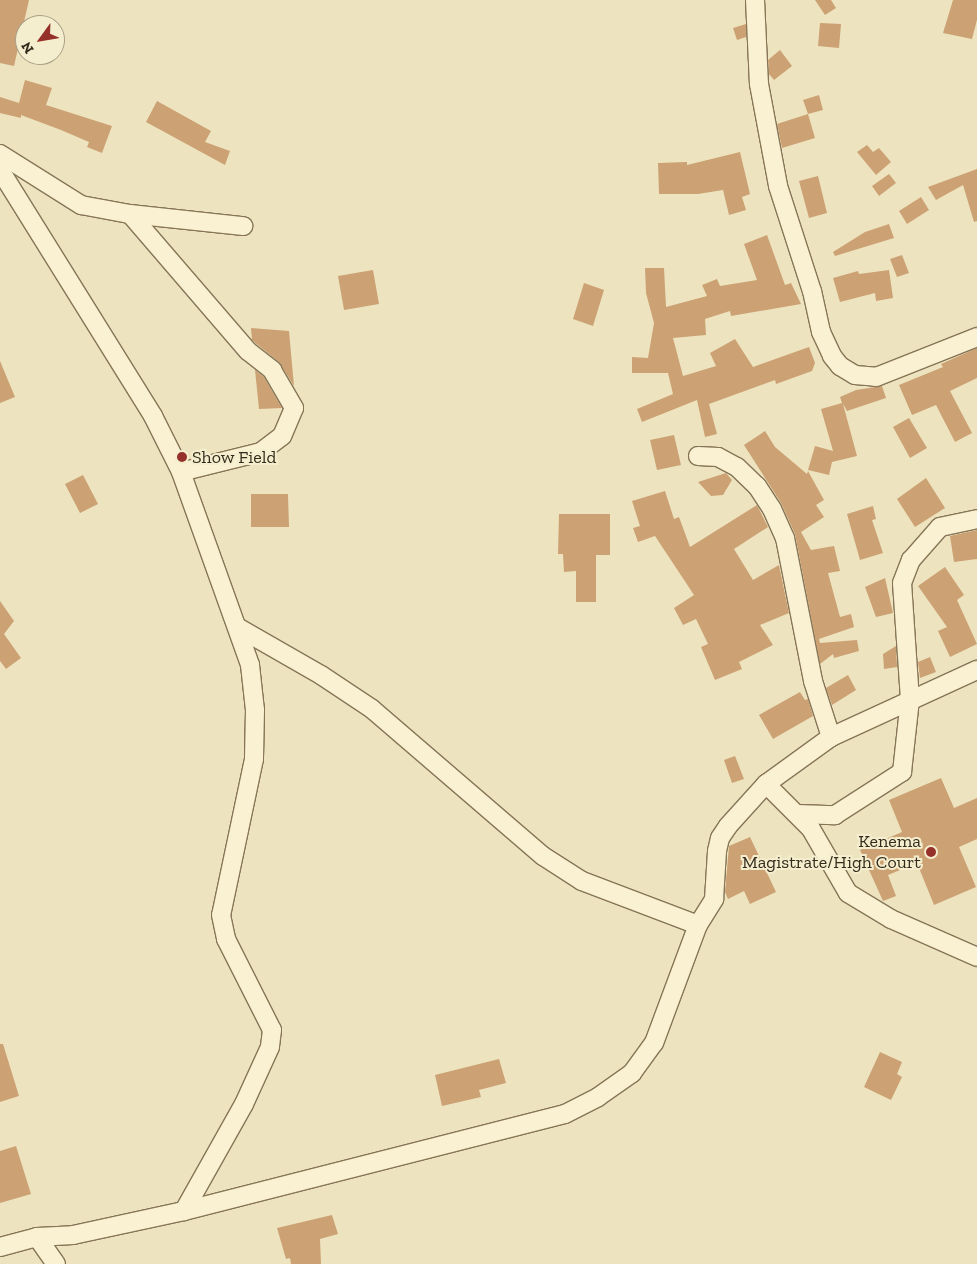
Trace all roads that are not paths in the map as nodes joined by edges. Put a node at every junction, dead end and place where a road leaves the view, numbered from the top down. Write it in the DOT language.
graph roads {
  1 [pos="755,0"];
  2 [pos="0,154"];
  3 [pos="0,170"];
  4 [pos="130,214"];
  5 [pos="242,226"];
  6 [pos="977,337"];
  7 [pos="698,456"];
  8 [pos="181,472"];
  9 [pos="977,519"];
  10 [pos="239,628"];
  11 [pos="977,670"];
  12 [pos="910,700"];
  13 [pos="830,738"];
  14 [pos="766,784"];
  15 [pos="797,814"];
  16 [pos="698,926"];
  17 [pos="977,956"];
  18 [pos="184,1211"];
  19 [pos="37,1237"];
  20 [pos="0,1247"];
  21 [pos="56,1264"];
  1 -- 6 [label="street"];
  2 -- 4 [label="street"];
  3 -- 8 [label="street"];
  4 -- 5 [label="street"];
  4 -- 8 [label="street"];
  7 -- 13 [label="street"];
  8 -- 10 [label="street"];
  9 -- 12 [label="street"];
  10 -- 16 [label="street"];
  10 -- 18 [label="street"];
  11 -- 12 [label="street"];
  12 -- 13 [label="street"];
  12 -- 15 [label="street"];
  13 -- 14 [label="street"];
  14 -- 15 [label="street"];
  14 -- 16 [label="street"];
  15 -- 17 [label="street"];
  16 -- 18 [label="street"];
  18 -- 19 [label="street"];
  19 -- 20 [label="street"];
  19 -- 21 [label="street"];
}
